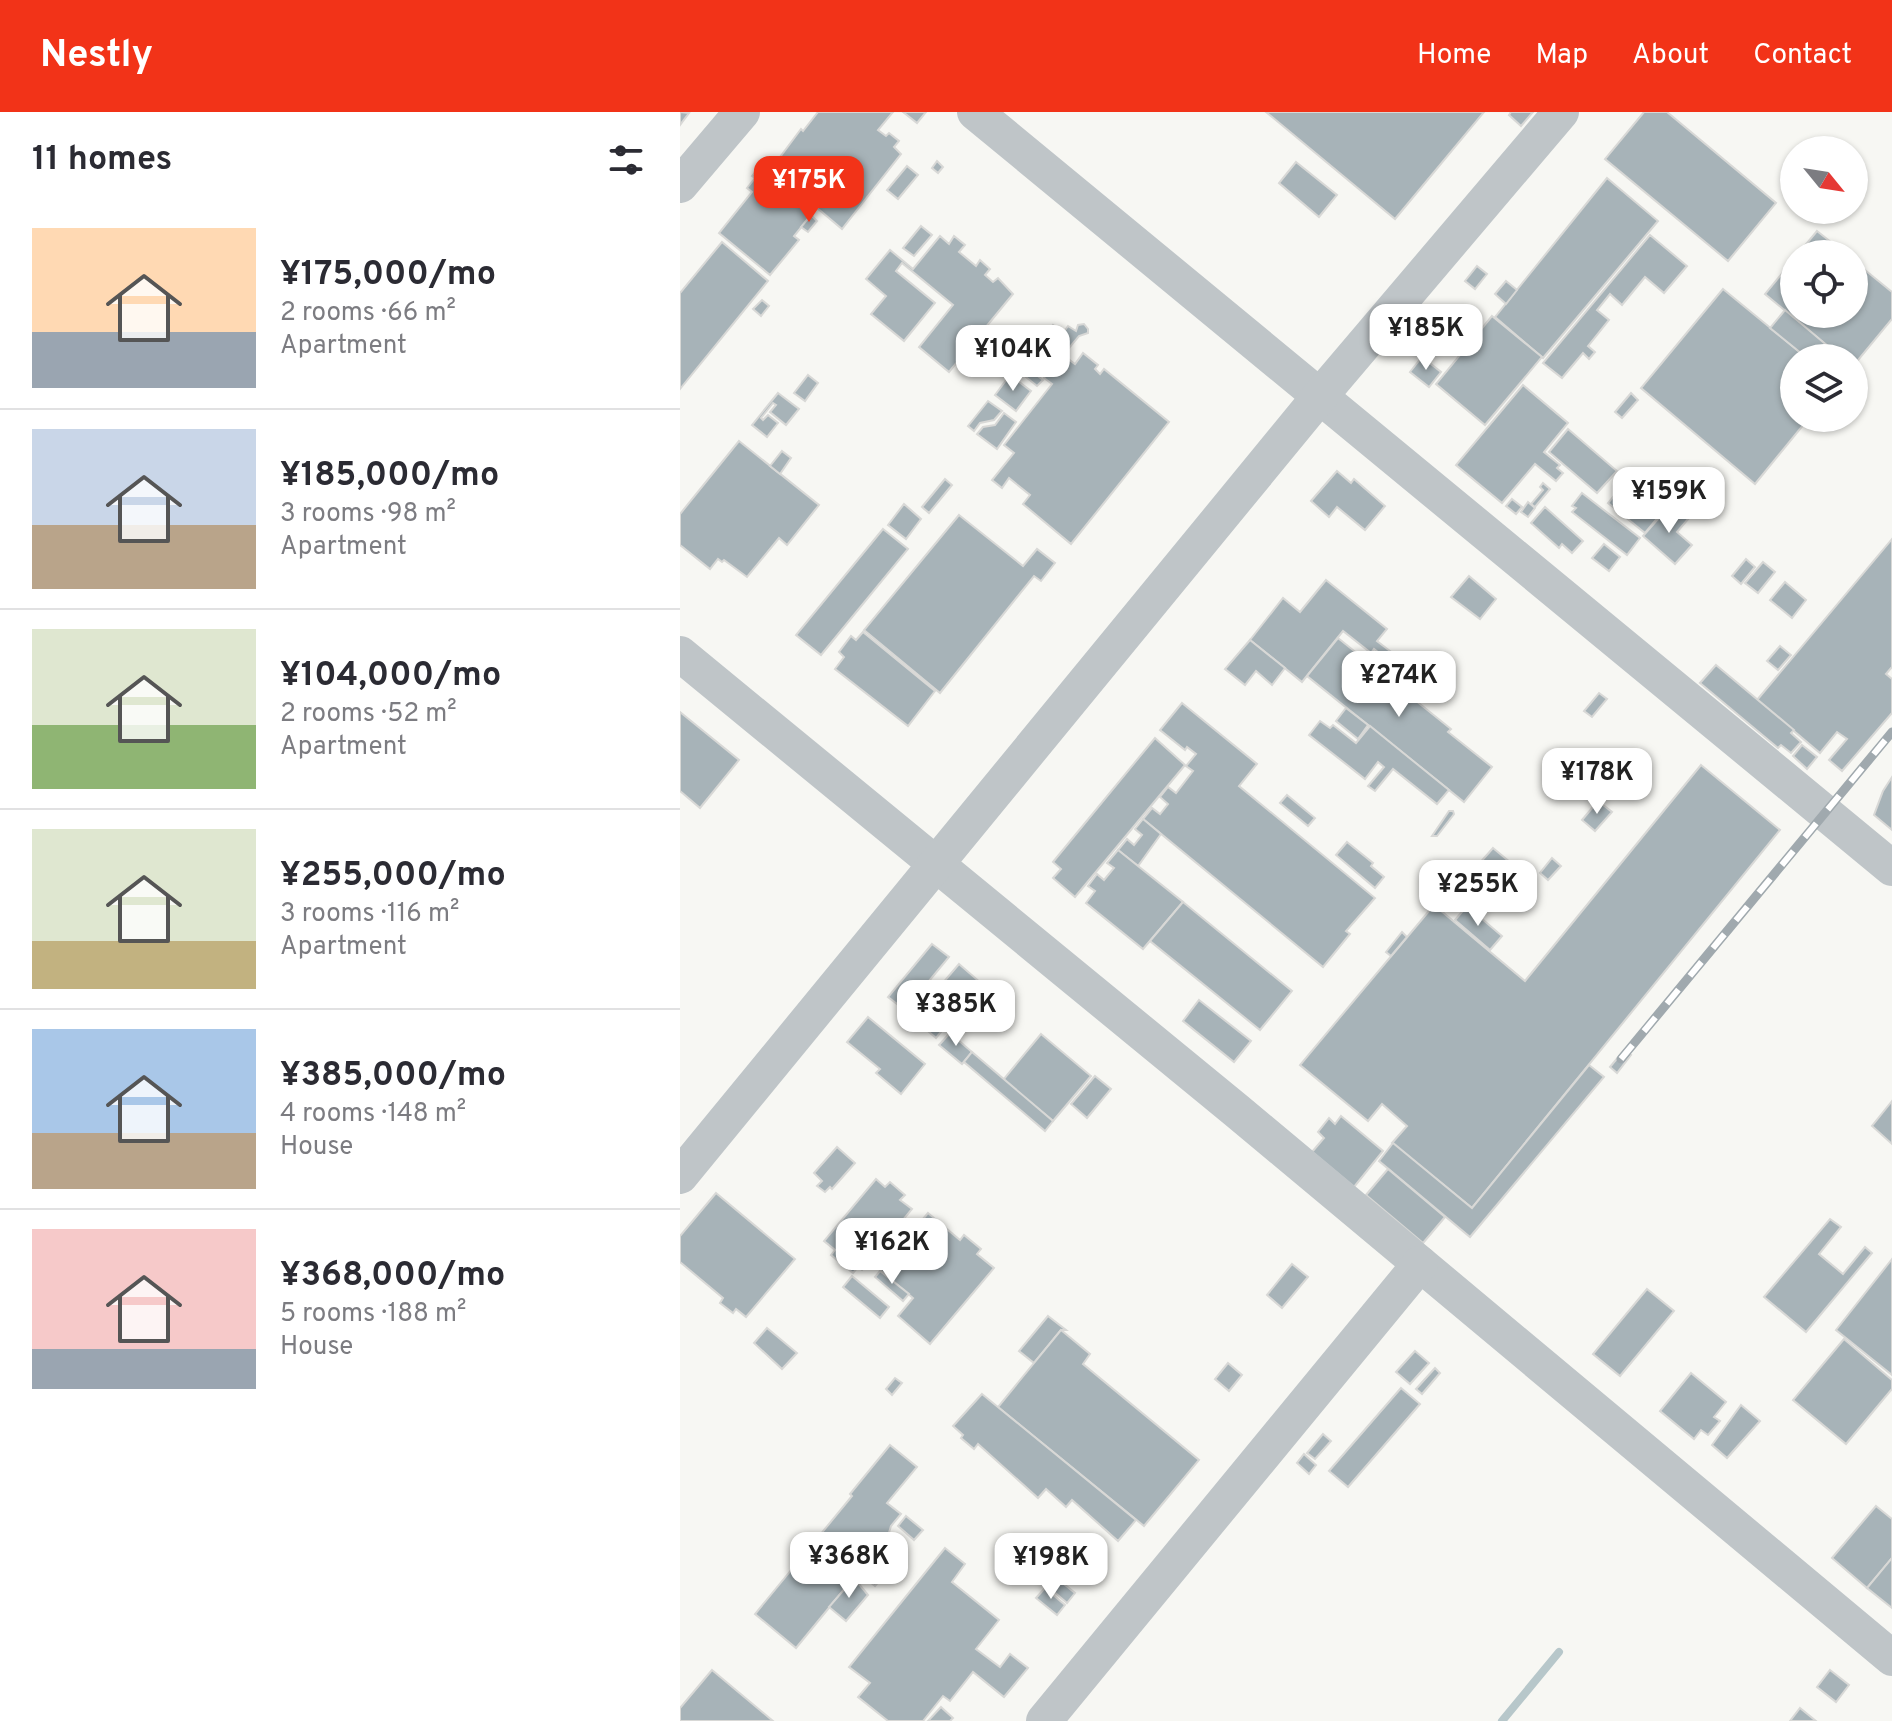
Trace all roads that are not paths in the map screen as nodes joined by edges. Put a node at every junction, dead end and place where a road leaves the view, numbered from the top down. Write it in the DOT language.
graph roads {
  1 [pos="742,112"];
  2 [pos="975,112"];
  3 [pos="1561,112"];
  4 [pos="680,185"];
  5 [pos="1320,396"];
  6 [pos="680,654"];
  7 [pos="936,864"];
  8 [pos="1892,868"];
  9 [pos="680,1176"];
  10 [pos="1420,1264"];
  11 [pos="1892,1658"];
  12 [pos="1044,1721"];
  1 -- 4 [label="lane"];
  2 -- 5 [label="lane"];
  3 -- 5 [label="lane"];
  5 -- 7 [label="lane"];
  5 -- 8 [label="lane"];
  6 -- 7 [label="lane"];
  7 -- 9 [label="lane"];
  7 -- 10 [label="lane"];
  10 -- 11 [label="lane"];
  10 -- 12 [label="lane"];
}
